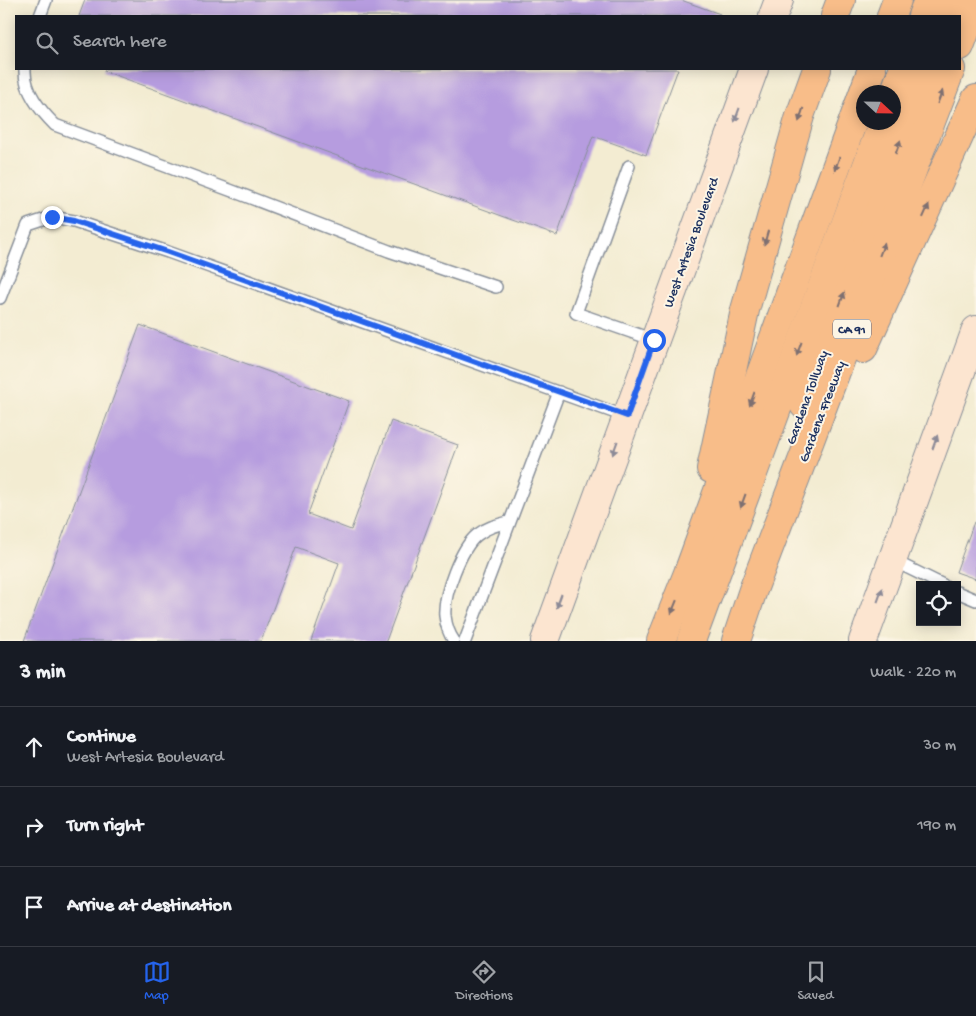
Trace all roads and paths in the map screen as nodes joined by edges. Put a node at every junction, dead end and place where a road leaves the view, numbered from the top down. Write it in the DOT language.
graph roads {
  1 [pos="46,0"];
  2 [pos="779,0"];
  3 [pos="841,0"];
  4 [pos="897,0"];
  5 [pos="928,0"];
  6 [pos="952,0"];
  7 [pos="976,3"];
  8 [pos="40,15"];
  9 [pos="773,15"];
  10 [pos="835,15"];
  11 [pos="891,15"];
  12 [pos="922,15"];
  13 [pos="946,15"];
  14 [pos="961,43"];
  15 [pos="25,70"];
  16 [pos="754,70"];
  17 [pos="817,70"];
  18 [pos="872,70"];
  19 [pos="903,70"];
  20 [pos="926,70"];
  21 [pos="951,70"];
  22 [pos="897,85"];
  23 [pos="976,100"];
  24 [pos="880,130"];
  25 [pos="630,166"];
  26 [pos="496,287"];
  27 [pos="0,298"];
  28 [pos="976,330"];
  29 [pos="654,340"];
  30 [pos="559,392"];
  31 [pos="627,416"];
  32 [pos="509,522"];
  33 [pos="892,560"];
  34 [pos="688,573"];
  35 [pos="935,581"];
  36 [pos="753,590"];
  37 [pos="961,594"];
  38 [pos="976,600"];
  39 [pos="867,638"];
  40 [pos="454,641"];
  41 [pos="465,641"];
  42 [pos="545,641"];
  43 [pos="661,641"];
  44 [pos="691,641"];
  45 [pos="718,641"];
  46 [pos="736,641"];
  1 -- 8 [label="lane"];
  2 -- 9 [label="main road"];
  3 -- 10 [label="highway"];
  4 -- 11 [label="highway"];
  5 -- 12 [label="highway"];
  6 -- 13 [label="highway"];
  7 -- 14 [label="highway"];
  15 -- 26 [label="lane"];
  16 -- 29 [label="main road, West Artesia Boulevard, one-way"];
  17 -- 34 [label="highway, one-way"];
  18 -- 34 [label="highway, one-way"];
  19 -- 22 [label="highway"];
  45 -- 20 [label="highway, Gardena Tollway, one-way"];
  36 -- 21 [label="highway, Gardena Freeway / CA 91, one-way"];
  36 -- 23 [label="highway, one-way"];
  24 -- 44 [label="highway, Gardena Tollway, one-way"];
  25 -- 29 [label="lane"];
  27 -- 30 [label="lane"];
  33 -- 28 [label="main road, one-way"];
  29 -- 31 [label="main road, West Artesia Boulevard"];
  30 -- 31 [label="lane"];
  30 -- 32 [label="lane"];
  31 -- 42 [label="main road, West Artesia Boulevard, one-way"];
  32 -- 40 [label="lane"];
  32 -- 41 [label="lane"];
  33 -- 35 [label="lane"];
  39 -- 33 [label="main road, one-way"];
  34 -- 43 [label="highway, one-way"];
  36 -- 46 [label="highway, Gardena Freeway / CA 91"];
  37 -- 38 [label="lane"];
}
